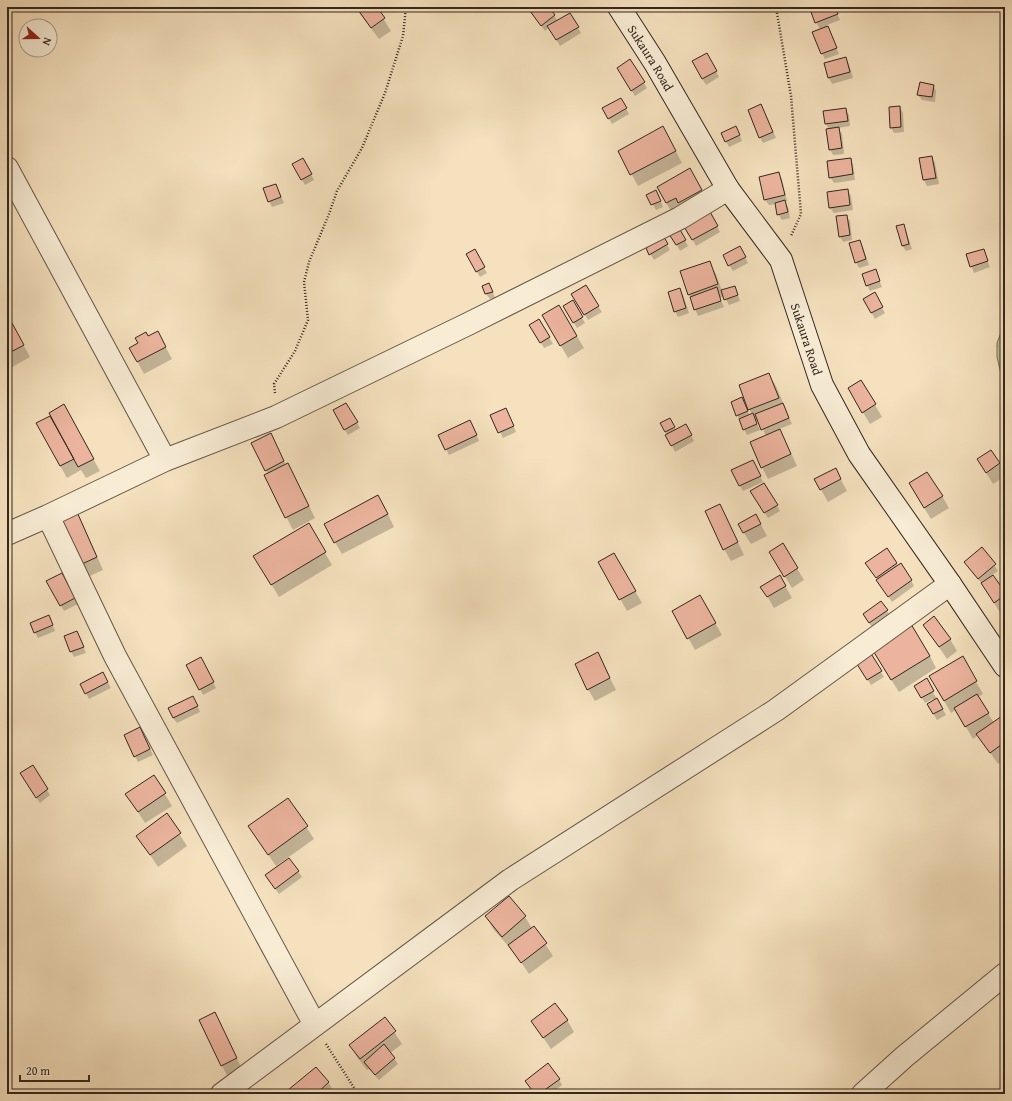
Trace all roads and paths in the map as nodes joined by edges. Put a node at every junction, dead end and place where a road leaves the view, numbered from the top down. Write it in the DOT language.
graph roads {
  1 [pos="406,7"];
  2 [pos="619,7"];
  3 [pos="776,7"];
  4 [pos="7,168"];
  5 [pos="728,189"];
  6 [pos="781,260"];
  7 [pos="276,417"];
  8 [pos="165,460"];
  9 [pos="48,516"];
  10 [pos="7,534"];
  11 [pos="950,584"];
  12 [pos="1005,666"];
  13 [pos="1005,974"];
  14 [pos="315,1025"];
  15 [pos="222,1094"];
  16 [pos="358,1094"];
  17 [pos="863,1094"];
  1 -- 7 [label="path"];
  2 -- 5 [label="street, Sukaura Road"];
  3 -- 6 [label="path"];
  4 -- 8 [label="street"];
  5 -- 6 [label="street, Sukaura Road"];
  5 -- 7 [label="street"];
  6 -- 11 [label="street, Sukaura Road"];
  7 -- 8 [label="street"];
  8 -- 9 [label="street"];
  9 -- 10 [label="street"];
  9 -- 14 [label="street"];
  11 -- 12 [label="street, Sukaura Road"];
  11 -- 14 [label="street"];
  13 -- 17 [label="street"];
  14 -- 15 [label="street"];
  14 -- 16 [label="path"];
}
